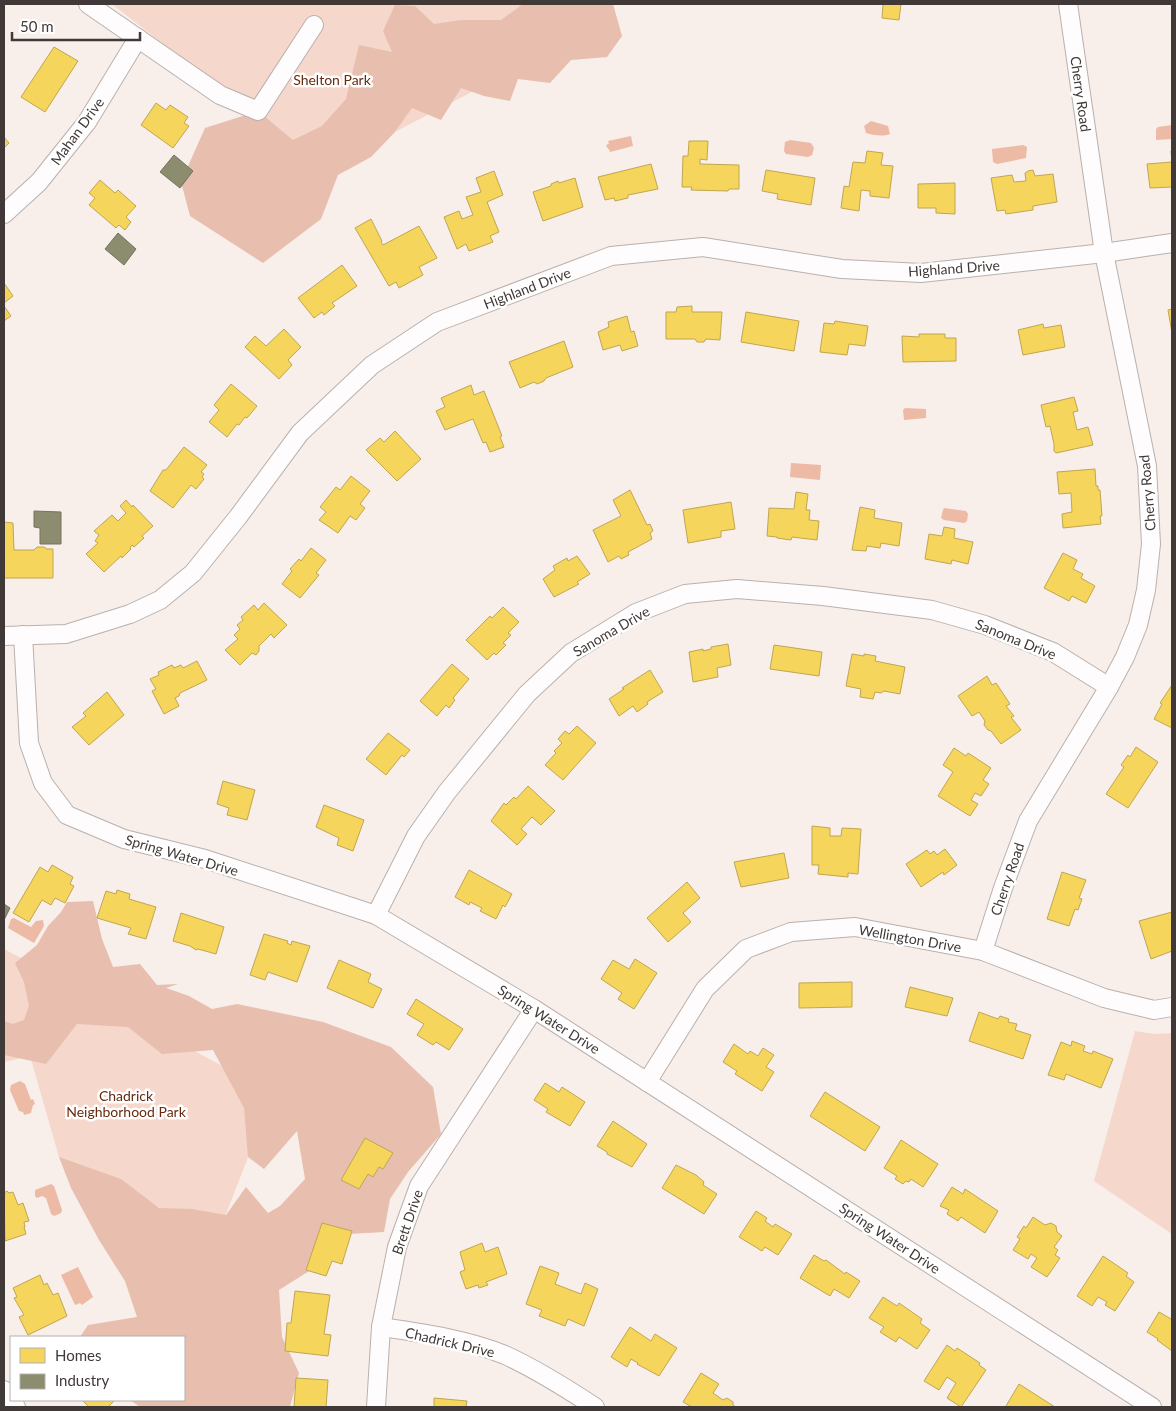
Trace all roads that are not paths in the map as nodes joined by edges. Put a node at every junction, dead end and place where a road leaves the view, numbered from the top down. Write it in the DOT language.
graph roads {
  1 [pos="88,4"];
  2 [pos="1068,4"];
  3 [pos="314,24"];
  4 [pos="138,38"];
  5 [pos="4,214"];
  6 [pos="1172,243"];
  7 [pos="1104,253"];
  8 [pos="23,635"];
  9 [pos="4,636"];
  10 [pos="1109,686"];
  11 [pos="376,915"];
  12 [pos="983,951"];
  13 [pos="1172,1006"];
  14 [pos="534,1009"];
  15 [pos="647,1082"];
  16 [pos="381,1326"];
  17 [pos="376,1407"];
  18 [pos="595,1407"];
  19 [pos="1152,1407"];
  1 -- 4 [label="street"];
  2 -- 7 [label="street, Cherry Road"];
  3 -- 4 [label="street"];
  4 -- 5 [label="street, Mahan Drive"];
  6 -- 7 [label="street, Highland Drive"];
  7 -- 8 [label="street, Highland Drive"];
  7 -- 10 [label="street, Cherry Road"];
  8 -- 9 [label="street, Highland Drive"];
  8 -- 11 [label="street, Spring Water Drive"];
  10 -- 11 [label="street, Sanoma Drive"];
  10 -- 12 [label="street, Cherry Road"];
  11 -- 14 [label="street, Spring Water Drive"];
  12 -- 13 [label="street, Wellington Drive"];
  12 -- 15 [label="street, Wellington Drive"];
  14 -- 15 [label="street, Spring Water Drive"];
  14 -- 16 [label="street, Brett Drive"];
  15 -- 19 [label="street, Spring Water Drive"];
  16 -- 17 [label="street, Brett Drive"];
  16 -- 18 [label="street, Chadrick Drive"];
}
